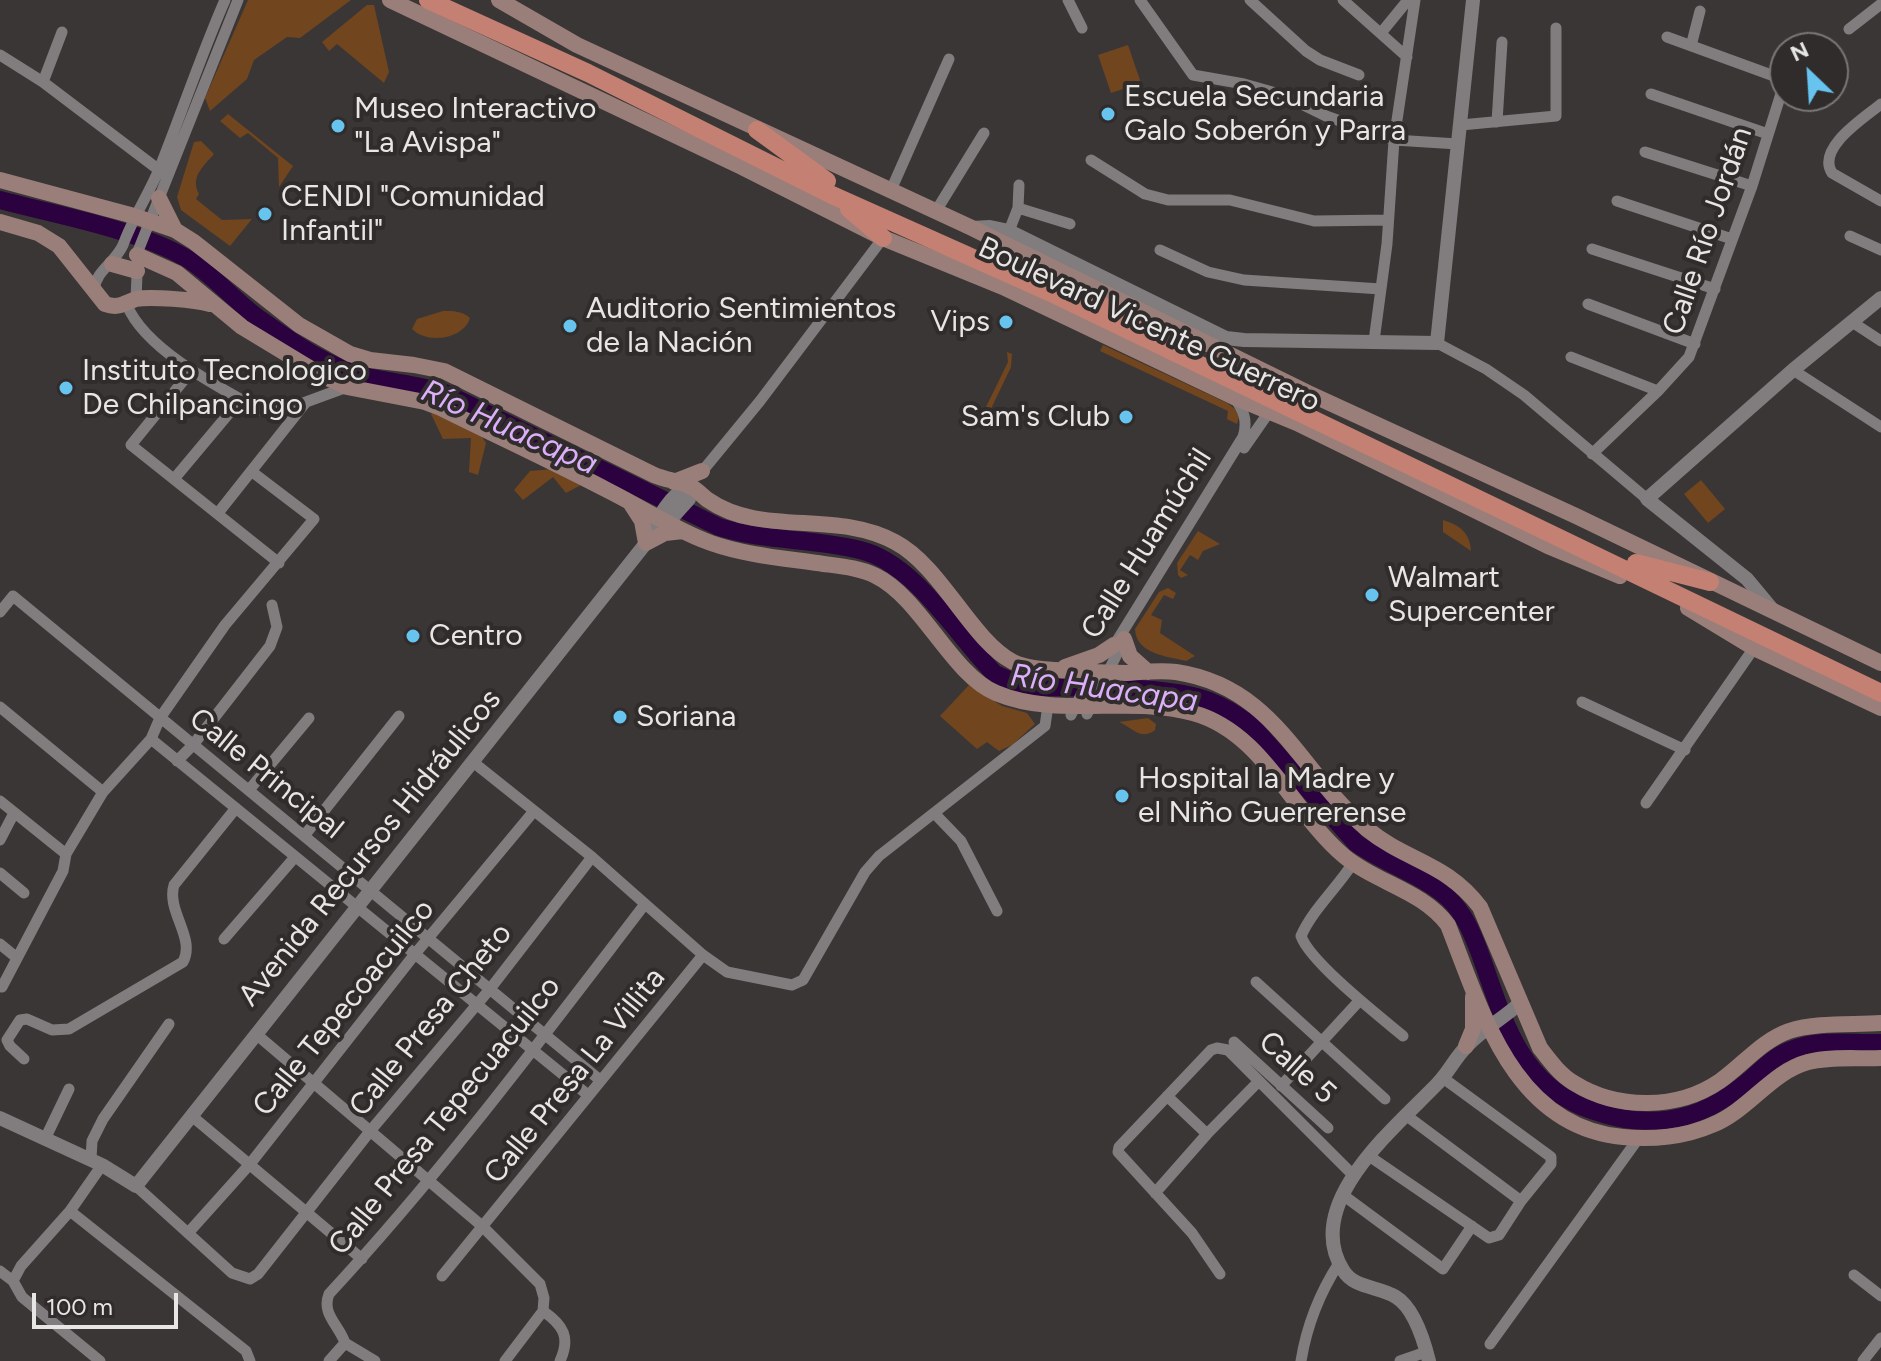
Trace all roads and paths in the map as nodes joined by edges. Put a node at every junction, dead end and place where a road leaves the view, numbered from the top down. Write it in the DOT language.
graph roads {
  1 [pos="225,0"];
  2 [pos="238,0"];
  3 [pos="390,0"];
  4 [pos="428,0"];
  5 [pos="454,0"];
  6 [pos="499,0"];
  7 [pos="1068,0"];
  8 [pos="1140,0"];
  9 [pos="1250,0"];
  10 [pos="1343,0"];
  11 [pos="1408,0"];
  12 [pos="1415,0"];
  13 [pos="1473,0"];
  14 [pos="1881,4"];
  15 [pos="1700,11"];
  16 [pos="1082,28"];
  17 [pos="1556,28"];
  18 [pos="1849,29"];
  19 [pos="62,32"];
  20 [pos="1381,33"];
  21 [pos="1667,37"];
  22 [pos="1502,42"];
  23 [pos="1691,46"];
  24 [pos="0,55"];
  25 [pos="1407,57"];
  26 [pos="949,59"];
  27 [pos="1769,74"];
  28 [pos="1359,75"];
  29 [pos="43,82"];
  30 [pos="1651,94"];
  31 [pos="1881,104"];
  32 [pos="1775,112"];
  33 [pos="1497,122"];
  34 [pos="1461,125"];
  35 [pos="757,130"];
  36 [pos="984,133"];
  37 [pos="1768,134"];
  38 [pos="1394,140"];
  39 [pos="1458,144"];
  40 [pos="1645,152"];
  41 [pos="1091,160"];
  42 [pos="159,170"];
  43 [pos="0,180"];
  44 [pos="1019,185"];
  45 [pos="1752,186"];
  46 [pos="829,188"];
  47 [pos="891,190"];
  48 [pos="1879,197"];
  49 [pos="1617,201"];
  50 [pos="1018,208"];
  51 [pos="936,211"];
  52 [pos="141,214"];
  53 [pos="1388,220"];
  54 [pos="0,222"];
  55 [pos="1070,224"];
  56 [pos="972,228"];
  57 [pos="175,230"];
  58 [pos="1009,231"];
  59 [pos="1850,236"];
  60 [pos="883,238"];
  61 [pos="1732,239"];
  62 [pos="1592,249"];
  63 [pos="1160,250"];
  64 [pos="1881,250"];
  65 [pos="137,259"];
  66 [pos="112,264"];
  67 [pos="1381,289"];
  68 [pos="1715,289"];
  69 [pos="94,290"];
  70 [pos="1881,298"];
  71 [pos="131,302"];
  72 [pos="1588,304"];
  73 [pos="214,305"];
  74 [pos="1852,322"];
  75 [pos="1135,335"];
  76 [pos="1374,341"];
  77 [pos="1881,341"];
  78 [pos="1437,343"];
  79 [pos="1695,344"];
  80 [pos="1571,357"];
  81 [pos="1165,364"];
  82 [pos="192,370"];
  83 [pos="1793,370"];
  84 [pos="347,387"];
  85 [pos="1658,391"];
  86 [pos="1234,397"];
  87 [pos="241,399"];
  88 [pos="306,402"];
  89 [pos="1269,412"];
  90 [pos="1881,427"];
  91 [pos="1592,454"];
  92 [pos="251,471"];
  93 [pos="702,471"];
  94 [pos="174,479"];
  95 [pos="682,490"];
  96 [pos="1647,499"];
  97 [pos="630,503"];
  98 [pos="218,513"];
  99 [pos="669,521"];
  100 [pos="646,543"];
  101 [pos="279,563"];
  102 [pos="1636,563"];
  103 [pos="1747,579"];
  104 [pos="1710,582"];
  105 [pos="1740,595"];
  106 [pos="272,605"];
  107 [pos="0,612"];
  108 [pos="1699,614"];
  109 [pos="1778,615"];
  110 [pos="1749,629"];
  111 [pos="1119,642"];
  112 [pos="1754,648"];
  113 [pos="1881,663"];
  114 [pos="1056,670"];
  115 [pos="1148,672"];
  116 [pos="1099,673"];
  117 [pos="1881,683"];
  118 [pos="992,691"];
  119 [pos="1881,693"];
  120 [pos="1582,702"];
  121 [pos="0,707"];
  122 [pos="1881,708"];
  123 [pos="1080,710"];
  124 [pos="1047,712"];
  125 [pos="399,716"];
  126 [pos="160,718"];
  127 [pos="309,718"];
  128 [pos="151,739"];
  129 [pos="193,745"];
  130 [pos="1685,750"];
  131 [pos="177,761"];
  132 [pos="473,762"];
  133 [pos="249,790"];
  134 [pos="103,792"];
  135 [pos="0,801"];
  136 [pos="1646,803"];
  137 [pos="236,808"];
  138 [pos="534,811"];
  139 [pos="14,813"];
  140 [pos="935,814"];
  141 [pos="304,836"];
  142 [pos="0,840"];
  143 [pos="66,854"];
  144 [pos="295,857"];
  145 [pos="592,857"];
  146 [pos="1353,863"];
  147 [pos="0,873"];
  148 [pos="372,891"];
  149 [pos="24,893"];
  150 [pos="645,904"];
  151 [pos="358,908"];
  152 [pos="997,911"];
  153 [pos="428,938"];
  154 [pos="224,939"];
  155 [pos="0,944"];
  156 [pos="415,954"];
  157 [pos="703,955"];
  158 [pos="17,958"];
  159 [pos="1256,982"];
  160 [pos="2,987"];
  161 [pos="1473,988"];
  162 [pos="490,989"];
  163 [pos="1360,1000"];
  164 [pos="477,1003"];
  165 [pos="1518,1004"];
  166 [pos="1881,1023"];
  167 [pos="169,1024"];
  168 [pos="1492,1025"];
  169 [pos="256,1034"];
  170 [pos="545,1035"];
  171 [pos="1403,1036"];
  172 [pos="1234,1042"];
  173 [pos="1321,1044"];
  174 [pos="1466,1046"];
  175 [pos="534,1051"];
  176 [pos="1504,1057"];
  177 [pos="1881,1058"];
  178 [pos="24,1059"];
  179 [pos="1443,1078"];
  180 [pos="600,1080"];
  181 [pos="1259,1081"];
  182 [pos="315,1083"];
  183 [pos="1281,1086"];
  184 [pos="69,1089"];
  185 [pos="588,1095"];
  186 [pos="1167,1096"];
  187 [pos="1385,1099"];
  188 [pos="1407,1116"];
  189 [pos="193,1117"];
  190 [pos="0,1118"];
  191 [pos="1328,1128"];
  192 [pos="371,1130"];
  193 [pos="1207,1134"];
  194 [pos="45,1139"];
  195 [pos="1638,1139"];
  196 [pos="1369,1156"];
  197 [pos="96,1162"];
  198 [pos="250,1164"];
  199 [pos="1353,1175"];
  200 [pos="429,1181"];
  201 [pos="136,1186"];
  202 [pos="1155,1193"];
  203 [pos="1343,1195"];
  204 [pos="1521,1201"];
  205 [pos="70,1211"];
  206 [pos="306,1214"];
  207 [pos="482,1226"];
  208 [pos="1472,1226"];
  209 [pos="189,1232"];
  210 [pos="362,1259"];
  211 [pos="1339,1263"];
  212 [pos="0,1271"];
  213 [pos="1220,1274"];
  214 [pos="1854,1275"];
  215 [pos="442,1276"];
  216 [pos="13,1281"];
  217 [pos="1881,1296"];
  218 [pos="543,1311"];
  219 [pos="1881,1338"];
  220 [pos="345,1343"];
  221 [pos="1490,1344"];
  222 [pos="1427,1356"];
  223 [pos="100,1361"];
  224 [pos="250,1361"];
  225 [pos="329,1361"];
  226 [pos="375,1361"];
  227 [pos="505,1361"];
  228 [pos="560,1361"];
  229 [pos="1301,1361"];
  230 [pos="1400,1361"];
  231 [pos="1863,1361"];
  1 -- 42 [label="street"];
  2 -- 52 [label="street"];
  3 -- 60 [label="main road, Boulevard Vicente Guerrero"];
  4 -- 46 [label="highway, Boulevard Vicente Guerrero"];
  5 -- 46 [label="highway, Boulevard Vicente Guerrero"];
  6 -- 35 [label="main road, Boulevard Vicente Guerrero"];
  7 -- 16 [label="street"];
  8 -- 38 [label="street"];
  9 -- 28 [label="street"];
  10 -- 20 [label="street"];
  11 -- 20 [label="street"];
  12 -- 25 [label="street"];
  13 -- 34 [label="street"];
  14 -- 18 [label="street"];
  15 -- 23 [label="street"];
  17 -- 33 [label="street"];
  19 -- 29 [label="street"];
  20 -- 25 [label="street"];
  21 -- 23 [label="street"];
  22 -- 33 [label="street"];
  23 -- 27 [label="street"];
  24 -- 29 [label="street"];
  25 -- 38 [label="street"];
  26 -- 47 [label="street"];
  29 -- 42 [label="street"];
  30 -- 37 [label="street"];
  31 -- 48 [label="street"];
  32 -- 37 [label="street, Calle Río Jordán"];
  33 -- 34 [label="street"];
  34 -- 39 [label="street"];
  35 -- 46 [label="highway"];
  35 -- 47 [label="main road, Boulevard Vicente Guerrero"];
  36 -- 51 [label="street"];
  37 -- 45 [label="street, Calle Río Jordán"];
  38 -- 39 [label="street"];
  38 -- 53 [label="street"];
  39 -- 78 [label="street"];
  40 -- 45 [label="street"];
  41 -- 53 [label="street"];
  42 -- 52 [label="street"];
  43 -- 52 [label="main road"];
  44 -- 50 [label="street"];
  45 -- 61 [label="street, Calle Río Jordán"];
  46 -- 60 [label="highway"];
  46 -- 75 [label="highway, Boulevard Vicente Guerrero"];
  46 -- 102 [label="highway, Boulevard Vicente Guerrero"];
  47 -- 51 [label="main road, Boulevard Vicente Guerrero"];
  49 -- 61 [label="street"];
  50 -- 55 [label="street"];
  50 -- 58 [label="street"];
  51 -- 56 [label="main road, Boulevard Vicente Guerrero"];
  52 -- 57 [label="main road"];
  52 -- 57 [label="main road"];
  52 -- 65 [label="street"];
  52 -- 66 [label="street"];
  53 -- 67 [label="street"];
  54 -- 69 [label="main road"];
  56 -- 58 [label="street"];
  56 -- 104 [label="main road, Boulevard Vicente Guerrero"];
  57 -- 95 [label="main road"];
  58 -- 76 [label="street"];
  59 -- 64 [label="street"];
  60 -- 81 [label="main road, Boulevard Vicente Guerrero"];
  60 -- 93 [label="street"];
  61 -- 68 [label="street, Calle Río Jordán"];
  62 -- 68 [label="street"];
  63 -- 67 [label="street"];
  65 -- 66 [label="main road"];
  65 -- 71 [label="street"];
  65 -- 73 [label="main road"];
  66 -- 69 [label="street"];
  67 -- 76 [label="street"];
  68 -- 79 [label="street, Calle Río Jordán"];
  69 -- 71 [label="main road"];
  70 -- 74 [label="street"];
  71 -- 73 [label="main road"];
  71 -- 82 [label="street"];
  72 -- 79 [label="street"];
  73 -- 84 [label="main road"];
  74 -- 77 [label="street"];
  74 -- 83 [label="street"];
  75 -- 81 [label="highway"];
  75 -- 110 [label="highway, Boulevard Vicente Guerrero"];
  76 -- 78 [label="street"];
  78 -- 91 [label="street"];
  79 -- 85 [label="street, Calle Río Jordán"];
  80 -- 85 [label="street"];
  81 -- 86 [label="main road, Boulevard Vicente Guerrero"];
  82 -- 87 [label="street"];
  82 -- 94 [label="street"];
  83 -- 90 [label="street"];
  83 -- 96 [label="street"];
  84 -- 88 [label="street"];
  84 -- 97 [label="main road"];
  85 -- 91 [label="street, Calle Río Jordán"];
  86 -- 89 [label="main road, Boulevard Vicente Guerrero"];
  86 -- 111 [label="street, Calle Huamúchil"];
  87 -- 88 [label="street"];
  87 -- 94 [label="street"];
  88 -- 92 [label="street"];
  89 -- 108 [label="main road, Boulevard Vicente Guerrero"];
  89 -- 111 [label="street, Calle Huamúchil"];
  91 -- 96 [label="street"];
  92 -- 98 [label="street"];
  92 -- 101 [label="street"];
  93 -- 95 [label="main road"];
  94 -- 98 [label="street"];
  95 -- 99 [label="street, Avenida Recursos Hidráulicos"];
  95 -- 114 [label="main road"];
  96 -- 103 [label="street"];
  97 -- 99 [label="main road"];
  97 -- 100 [label="main road"];
  98 -- 101 [label="street"];
  99 -- 100 [label="street, Avenida Recursos Hidráulicos"];
  99 -- 100 [label="main road"];
  99 -- 118 [label="main road"];
  100 -- 132 [label="street, Avenida Recursos Hidráulicos"];
  101 -- 126 [label="street"];
  102 -- 104 [label="highway"];
  102 -- 117 [label="highway, Boulevard Vicente Guerrero"];
  103 -- 105 [label="street"];
  103 -- 109 [label="street"];
  104 -- 105 [label="main road, Boulevard Vicente Guerrero"];
  105 -- 109 [label="main road, Boulevard Vicente Guerrero"];
  106 -- 129 [label="street"];
  107 -- 126 [label="street, Calle Principal"];
  108 -- 110 [label="highway"];
  108 -- 112 [label="main road, Boulevard Vicente Guerrero"];
  109 -- 113 [label="main road, Boulevard Vicente Guerrero"];
  110 -- 119 [label="highway, Boulevard Vicente Guerrero"];
  111 -- 114 [label="main road"];
  111 -- 115 [label="main road"];
  111 -- 116 [label="street, Calle Huamúchil"];
  112 -- 122 [label="main road, Boulevard Vicente Guerrero"];
  112 -- 130 [label="street"];
  114 -- 116 [label="main road"];
  115 -- 116 [label="main road"];
  115 -- 165 [label="main road"];
  116 -- 123 [label="street, Calle Huamúchil"];
  118 -- 123 [label="main road"];
  118 -- 124 [label="street"];
  120 -- 130 [label="street"];
  121 -- 134 [label="street"];
  123 -- 124 [label="street"];
  123 -- 146 [label="main road"];
  124 -- 140 [label="street"];
  125 -- 141 [label="street"];
  126 -- 128 [label="street"];
  126 -- 129 [label="street, Calle Principal"];
  127 -- 133 [label="street"];
  128 -- 131 [label="street, Calle Principal"];
  128 -- 134 [label="street"];
  129 -- 131 [label="street"];
  129 -- 133 [label="street, Calle Principal"];
  130 -- 136 [label="street"];
  131 -- 137 [label="street, Calle Principal"];
  132 -- 138 [label="street"];
  132 -- 148 [label="street, Avenida Recursos Hidráulicos"];
  133 -- 141 [label="street, Calle Principal"];
  134 -- 143 [label="street"];
  135 -- 139 [label="street"];
  137 -- 144 [label="street, Calle Principal"];
  137 -- 178 [label="street"];
  138 -- 145 [label="street"];
  138 -- 153 [label="street, Calle Tepecoacuilco"];
  139 -- 142 [label="street"];
  139 -- 143 [label="street"];
  140 -- 152 [label="street"];
  140 -- 157 [label="street"];
  141 -- 148 [label="street, Calle Principal"];
  143 -- 158 [label="street"];
  144 -- 151 [label="street, Calle Principal"];
  144 -- 154 [label="street"];
  145 -- 150 [label="street"];
  145 -- 162 [label="street, Calle Presa Cheto"];
  146 -- 161 [label="main road"];
  146 -- 163 [label="street"];
  147 -- 149 [label="street"];
  148 -- 151 [label="street, Avenida Recursos Hidráulicos"];
  148 -- 153 [label="street, Calle Principal"];
  150 -- 157 [label="street"];
  150 -- 170 [label="street, Calle Presa Tepecuacuilco"];
  151 -- 156 [label="street, Calle Principal"];
  151 -- 169 [label="street, Avenida Recursos Hidráulicos"];
  153 -- 156 [label="street, Calle Tepecoacuilco"];
  153 -- 162 [label="street, Calle Principal"];
  155 -- 158 [label="street"];
  156 -- 164 [label="street, Calle Principal"];
  156 -- 182 [label="street, Calle Tepecoacuilco"];
  157 -- 180 [label="street, Calle Presa La Villita"];
  158 -- 160 [label="street"];
  159 -- 173 [label="street"];
  161 -- 168 [label="main road"];
  161 -- 174 [label="main road"];
  162 -- 164 [label="street, Calle Presa Cheto"];
  162 -- 170 [label="street, Calle Principal"];
  163 -- 171 [label="street"];
  163 -- 173 [label="street"];
  164 -- 175 [label="street, Calle Principal"];
  164 -- 192 [label="street, Calle Presa Cheto"];
  165 -- 166 [label="main road"];
  165 -- 168 [label="street"];
  167 -- 197 [label="street"];
  168 -- 174 [label="street"];
  168 -- 176 [label="main road"];
  169 -- 182 [label="street"];
  169 -- 189 [label="street, Avenida Recursos Hidráulicos"];
  170 -- 175 [label="street, Calle Presa Tepecuacuilco"];
  170 -- 180 [label="street, Calle Principal"];
  172 -- 183 [label="street, Calle 5"];
  173 -- 183 [label="street"];
  173 -- 187 [label="street"];
  174 -- 176 [label="main road"];
  174 -- 179 [label="street"];
  175 -- 185 [label="street, Calle Principal"];
  175 -- 200 [label="street, Calle Presa Tepecuacuilco"];
  176 -- 195 [label="main road"];
  177 -- 195 [label="main road"];
  179 -- 188 [label="street"];
  179 -- 204 [label="street"];
  180 -- 185 [label="street, Calle Presa La Villita"];
  181 -- 186 [label="street"];
  181 -- 193 [label="street"];
  181 -- 199 [label="street"];
  182 -- 192 [label="street"];
  182 -- 198 [label="street, Calle Tepecoacuilco"];
  183 -- 191 [label="street, Calle 5"];
  184 -- 194 [label="street"];
  185 -- 207 [label="street, Calle Presa La Villita"];
  186 -- 193 [label="street"];
  186 -- 202 [label="street"];
  188 -- 196 [label="street"];
  188 -- 204 [label="street"];
  189 -- 198 [label="street"];
  189 -- 201 [label="street, Avenida Recursos Hidráulicos"];
  190 -- 194 [label="street"];
  192 -- 200 [label="street"];
  192 -- 206 [label="street, Calle Presa Cheto"];
  193 -- 202 [label="street"];
  194 -- 197 [label="street"];
  195 -- 221 [label="street"];
  196 -- 199 [label="street"];
  196 -- 208 [label="street"];
  197 -- 201 [label="street"];
  197 -- 205 [label="street"];
  198 -- 206 [label="street"];
  198 -- 209 [label="street, Calle Tepecoacuilco"];
  199 -- 203 [label="street"];
  200 -- 207 [label="street"];
  200 -- 210 [label="street, Calle Presa Tepecuacuilco"];
  201 -- 209 [label="street"];
  202 -- 213 [label="street"];
  203 -- 208 [label="street"];
  203 -- 211 [label="street"];
  204 -- 208 [label="street"];
  205 -- 216 [label="street"];
  205 -- 224 [label="street"];
  206 -- 209 [label="street, Calle Presa Cheto"];
  206 -- 210 [label="street"];
  207 -- 215 [label="street, Calle Presa La Villita"];
  207 -- 218 [label="street"];
  210 -- 220 [label="street, Calle Presa Tepecuacuilco"];
  211 -- 222 [label="street"];
  211 -- 229 [label="street"];
  212 -- 216 [label="street"];
  214 -- 217 [label="street"];
  216 -- 223 [label="street"];
  218 -- 227 [label="street"];
  218 -- 228 [label="street"];
  219 -- 231 [label="street"];
  220 -- 225 [label="street"];
  220 -- 226 [label="street"];
  222 -- 230 [label="street"];
}
